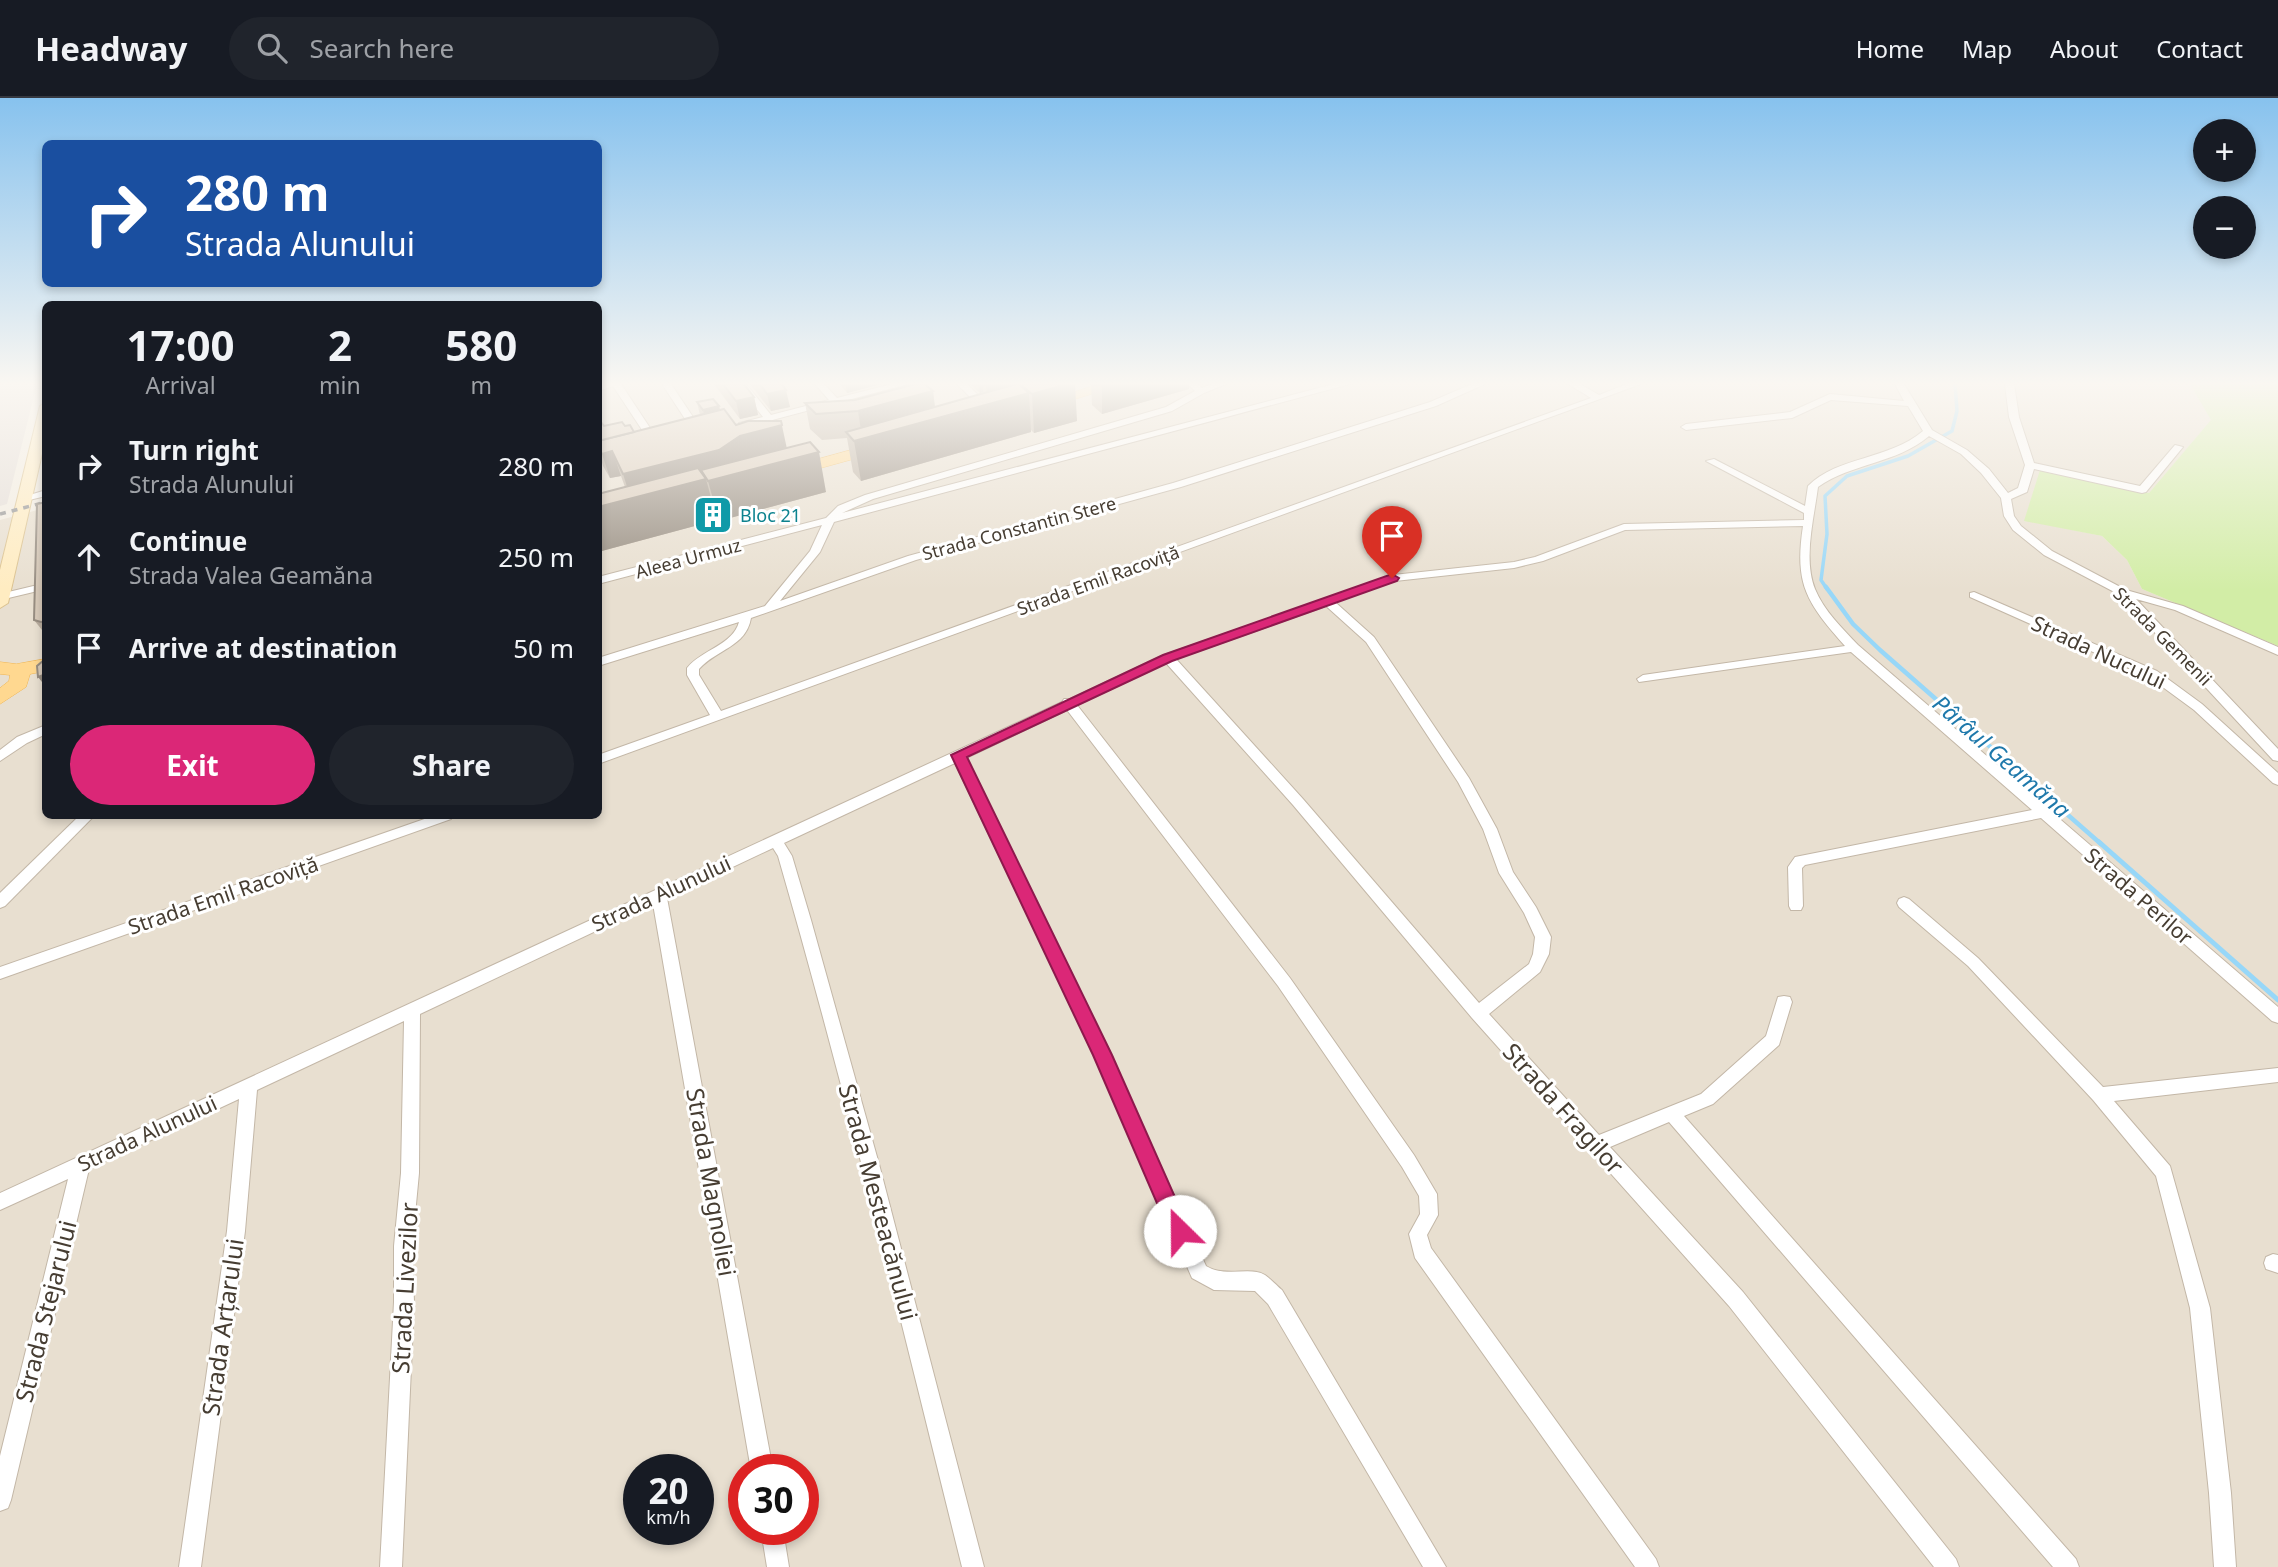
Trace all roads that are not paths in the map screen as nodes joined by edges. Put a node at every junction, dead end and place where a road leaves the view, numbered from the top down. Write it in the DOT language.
graph roads {
  1 [pos="35,453"];
  2 [pos="860,453"];
  3 [pos="1024,453"];
  4 [pos="1087,453"];
  5 [pos="1280,453"];
  6 [pos="1444,453"];
  7 [pos="1896,453"];
  8 [pos="1963,453"];
  9 [pos="2026,453"];
  10 [pos="2173,453"];
  11 [pos="1711,461"];
  12 [pos="2030,464"];
  13 [pos="779,474"];
  14 [pos="42,494"];
  15 [pos="25,498"];
  16 [pos="2006,498"];
  17 [pos="1810,517"];
  18 [pos="829,521"];
  19 [pos="602,580"];
  20 [pos="42,587"];
  21 [pos="2124,593"];
  22 [pos="1974,595"];
  23 [pos="1,600"];
  24 [pos="1328,601"];
  25 [pos="767,609"];
  26 [pos="746,616"];
  27 [pos="1854,648"];
  28 [pos="2278,651"];
  29 [pos="1167,658"];
  30 [pos="602,661"];
  31 [pos="42,667"];
  32 [pos="42,676"];
  33 [pos="1643,679"];
  34 [pos="5,681"];
  35 [pos="1068,702"];
  36 [pos="718,717"];
  37 [pos="42,731"];
  38 [pos="958,755"];
  39 [pos="0,757"];
  40 [pos="2278,757"];
  41 [pos="602,759"];
  42 [pos="2278,780"];
  43 [pos="2043,813"];
  44 [pos="84,819"];
  45 [pos="437,819"];
  46 [pos="775,840"];
  47 [pos="659,894"];
  48 [pos="0,902"];
  49 [pos="1905,903"];
  50 [pos="1796,906"];
  51 [pos="0,973"];
  52 [pos="1784,1002"];
  53 [pos="412,1010"];
  54 [pos="1478,1013"];
  55 [pos="2278,1016"];
  56 [pos="2278,1075"];
  57 [pos="249,1086"];
  58 [pos="2099,1095"];
  59 [pos="1671,1113"];
  60 [pos="1597,1144"];
  61 [pos="81,1164"];
  62 [pos="0,1202"];
  63 [pos="759,1454"];
  64 [pos="0,1500"];
  65 [pos="774,1545"];
  66 [pos="190,1567"];
  67 [pos="391,1567"];
  68 [pos="778,1567"];
  69 [pos="973,1567"];
  70 [pos="1435,1567"];
  71 [pos="1648,1567"];
  72 [pos="1948,1567"];
  73 [pos="2068,1567"];
  74 [pos="2225,1567"];
  1 -- 15 [label="street"];
  2 -- 13 [label="main road"];
  3 -- 18 [label="street"];
  4 -- 18 [label="street, Aleea Urmuz"];
  5 -- 25 [label="street, Strada Constantin Stere"];
  6 -- 36 [label="street, Strada Emil Racoviță"];
  7 -- 17 [label="street, Strada Perilor"];
  8 -- 16 [label="street, Strada Gemenii"];
  9 -- 12 [label="street"];
  10 -- 12 [label="street"];
  11 -- 17 [label="street"];
  12 -- 16 [label="street"];
  14 -- 15 [label="street"];
  15 -- 23 [label="street"];
  16 -- 21 [label="street, Strada Gemenii"];
  17 -- 24 [label="street, Strada Alunului"];
  17 -- 27 [label="street, Strada Perilor"];
  18 -- 19 [label="street, Aleea Urmuz"];
  18 -- 25 [label="street"];
  20 -- 23 [label="street"];
  21 -- 28 [label="street"];
  21 -- 40 [label="street, Strada Gemenii"];
  22 -- 42 [label="street, Strada Nucului"];
  24 -- 29 [label="street, Strada Alunului"];
  24 -- 54 [label="street"];
  25 -- 26 [label="street, Strada Constantin Stere"];
  26 -- 30 [label="street, Strada Constantin Stere"];
  26 -- 36 [label="street"];
  27 -- 33 [label="street"];
  27 -- 43 [label="street, Strada Perilor"];
  29 -- 35 [label="street, Strada Alunului"];
  29 -- 54 [label="street, Strada Fragilor"];
  31 -- 34 [label="main road"];
  32 -- 34 [label="main road"];
  35 -- 38 [label="street, Strada Alunului"];
  35 -- 71 [label="street"];
  36 -- 41 [label="street, Strada Emil Racoviță"];
  37 -- 39 [label="street"];
  38 -- 46 [label="street, Strada Alunului"];
  38 -- 70 [label="street"];
  43 -- 50 [label="street"];
  43 -- 55 [label="street, Strada Perilor"];
  44 -- 48 [label="street"];
  45 -- 51 [label="street, Strada Emil Racoviță"];
  46 -- 47 [label="street, Strada Alunului"];
  46 -- 69 [label="street, Strada Mesteacănului"];
  47 -- 53 [label="street, Strada Alunului"];
  47 -- 63 [label="street, Strada Magnoliei"];
  49 -- 58 [label="street"];
  52 -- 59 [label="street"];
  53 -- 57 [label="street, Strada Alunului"];
  53 -- 67 [label="street, Strada Livezilor"];
  54 -- 60 [label="street, Strada Fragilor"];
  56 -- 58 [label="street"];
  57 -- 61 [label="street, Strada Alunului"];
  57 -- 66 [label="street, Strada Arțarului"];
  58 -- 74 [label="street"];
  59 -- 60 [label="street"];
  59 -- 73 [label="street"];
  60 -- 72 [label="street, Strada Fragilor"];
  61 -- 62 [label="street, Strada Alunului"];
  61 -- 64 [label="street, Strada Stejarului"];
  65 -- 68 [label="street"];
}
